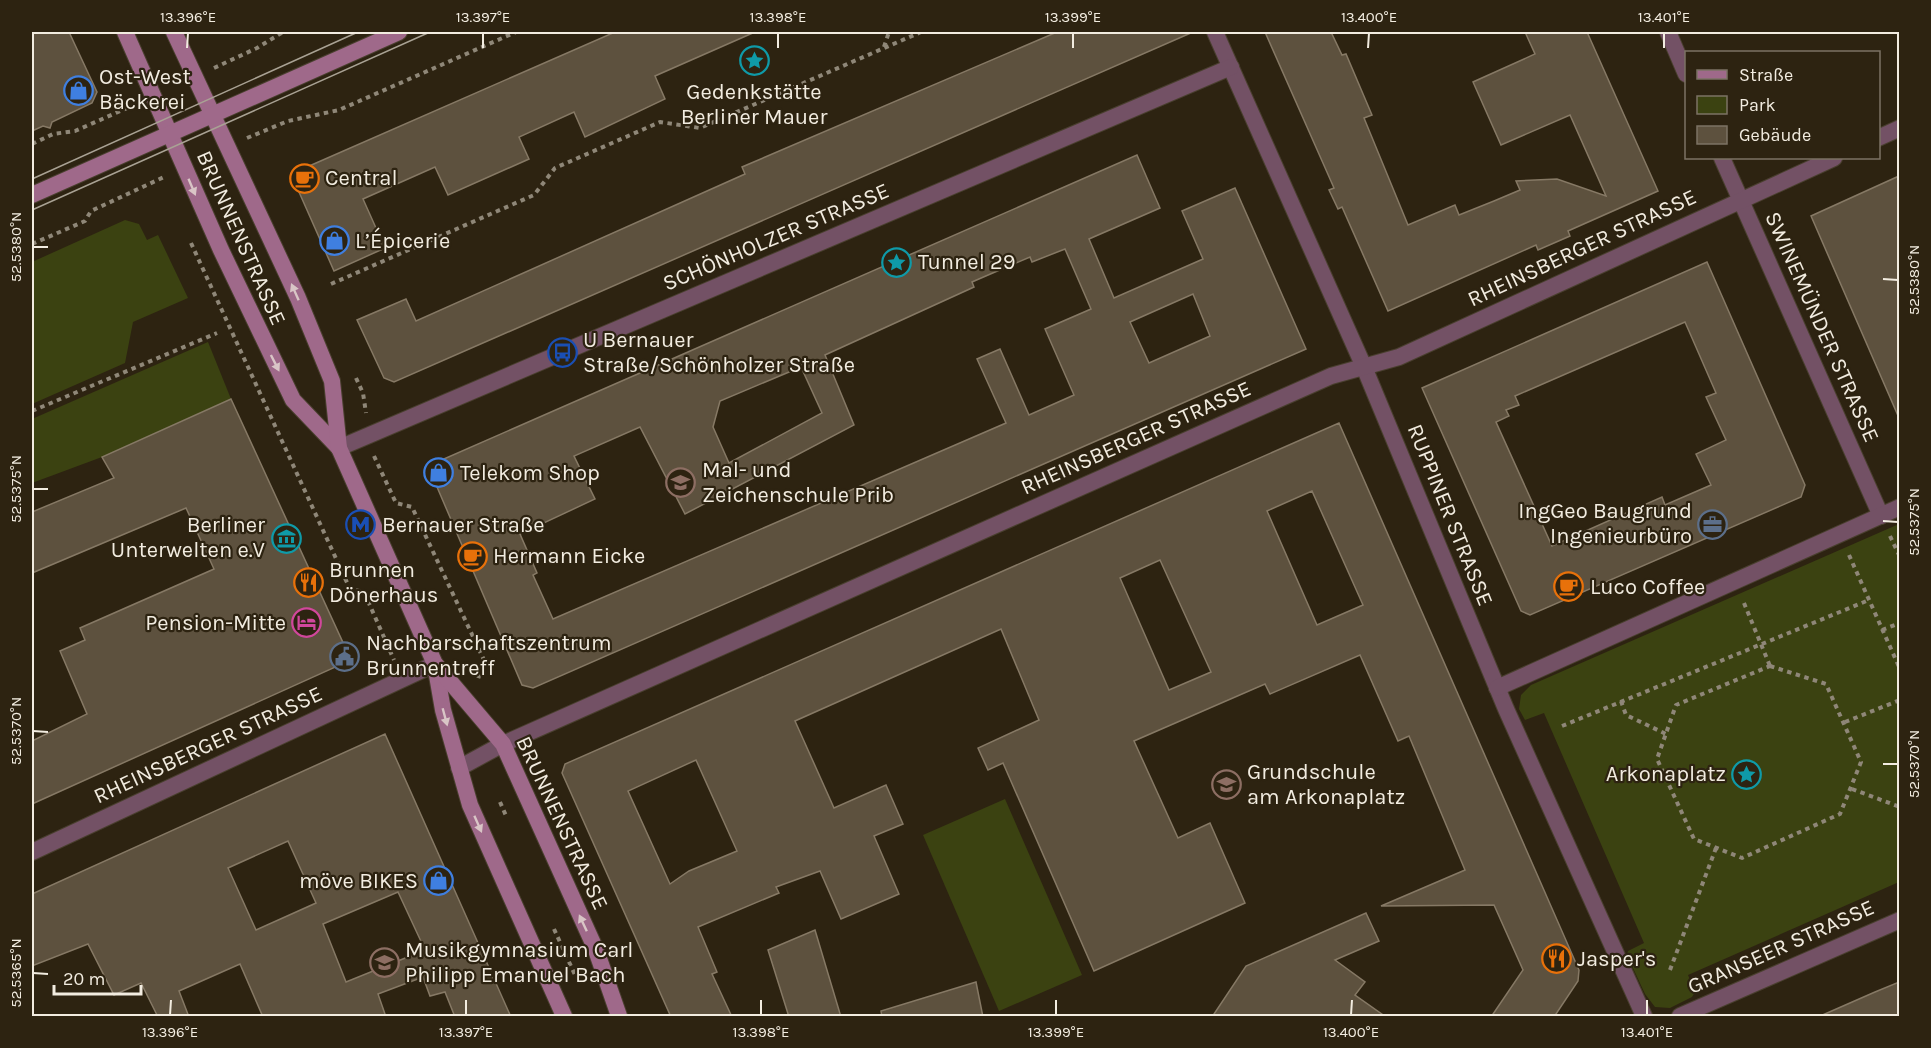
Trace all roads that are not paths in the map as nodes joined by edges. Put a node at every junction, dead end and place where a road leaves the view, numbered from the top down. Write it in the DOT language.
graph roads {
  1 [pos="125,32"];
  2 [pos="174,32"];
  3 [pos="399,32"];
  4 [pos="1215,32"];
  5 [pos="1668,32"];
  6 [pos="1231,67"];
  7 [pos="1685,72"];
  8 [pos="212,114"];
  9 [pos="1899,128"];
  10 [pos="169,133"];
  11 [pos="1880,137"];
  12 [pos="1722,159"];
  13 [pos="1832,159"];
  14 [pos="32,195"];
  15 [pos="1741,200"];
  16 [pos="1365,367"];
  17 [pos="339,448"];
  18 [pos="1899,507"];
  19 [pos="1881,516"];
  20 [pos="435,664"];
  21 [pos="1497,688"];
  22 [pos="503,744"];
  23 [pos="459,768"];
  24 [pos="32,852"];
  25 [pos="1899,920"];
  26 [pos="564,1017"];
  27 [pos="618,1017"];
  28 [pos="1644,1017"];
  29 [pos="1680,1017"];
  1 -- 10 [label="main road, BRUNNENSTRASSE"];
  2 -- 8 [label="main road, BRUNNENSTRASSE"];
  3 -- 8 [label="main road"];
  4 -- 6 [label="street, RUPPINER STRASSE"];
  5 -- 7 [label="street"];
  6 -- 16 [label="street, RUPPINER STRASSE"];
  6 -- 17 [label="street, SCHÖNHOLZER STRASSE"];
  8 -- 10 [label="main road"];
  17 -- 8 [label="main road, BRUNNENSTRASSE, one-way"];
  9 -- 11 [label="street"];
  10 -- 14 [label="main road"];
  10 -- 17 [label="main road, BRUNNENSTRASSE, one-way"];
  12 -- 15 [label="street, SWINEMÜNDER STRASSE"];
  13 -- 15 [label="street, RHEINSBERGER STRASSE"];
  15 -- 16 [label="street, RHEINSBERGER STRASSE"];
  15 -- 19 [label="street, SWINEMÜNDER STRASSE"];
  16 -- 21 [label="street, RUPPINER STRASSE"];
  16 -- 22 [label="street, RHEINSBERGER STRASSE"];
  17 -- 20 [label="main road, BRUNNENSTRASSE"];
  18 -- 19 [label="street"];
  19 -- 21 [label="street"];
  20 -- 22 [label="main road, BRUNNENSTRASSE"];
  20 -- 23 [label="main road, BRUNNENSTRASSE, one-way"];
  20 -- 24 [label="street, RHEINSBERGER STRASSE"];
  21 -- 28 [label="street, RUPPINER STRASSE"];
  22 -- 23 [label="street, RHEINSBERGER STRASSE"];
  27 -- 22 [label="main road, BRUNNENSTRASSE, one-way"];
  23 -- 26 [label="main road, BRUNNENSTRASSE, one-way"];
  25 -- 29 [label="street, GRANSEER STRASSE"];
}
